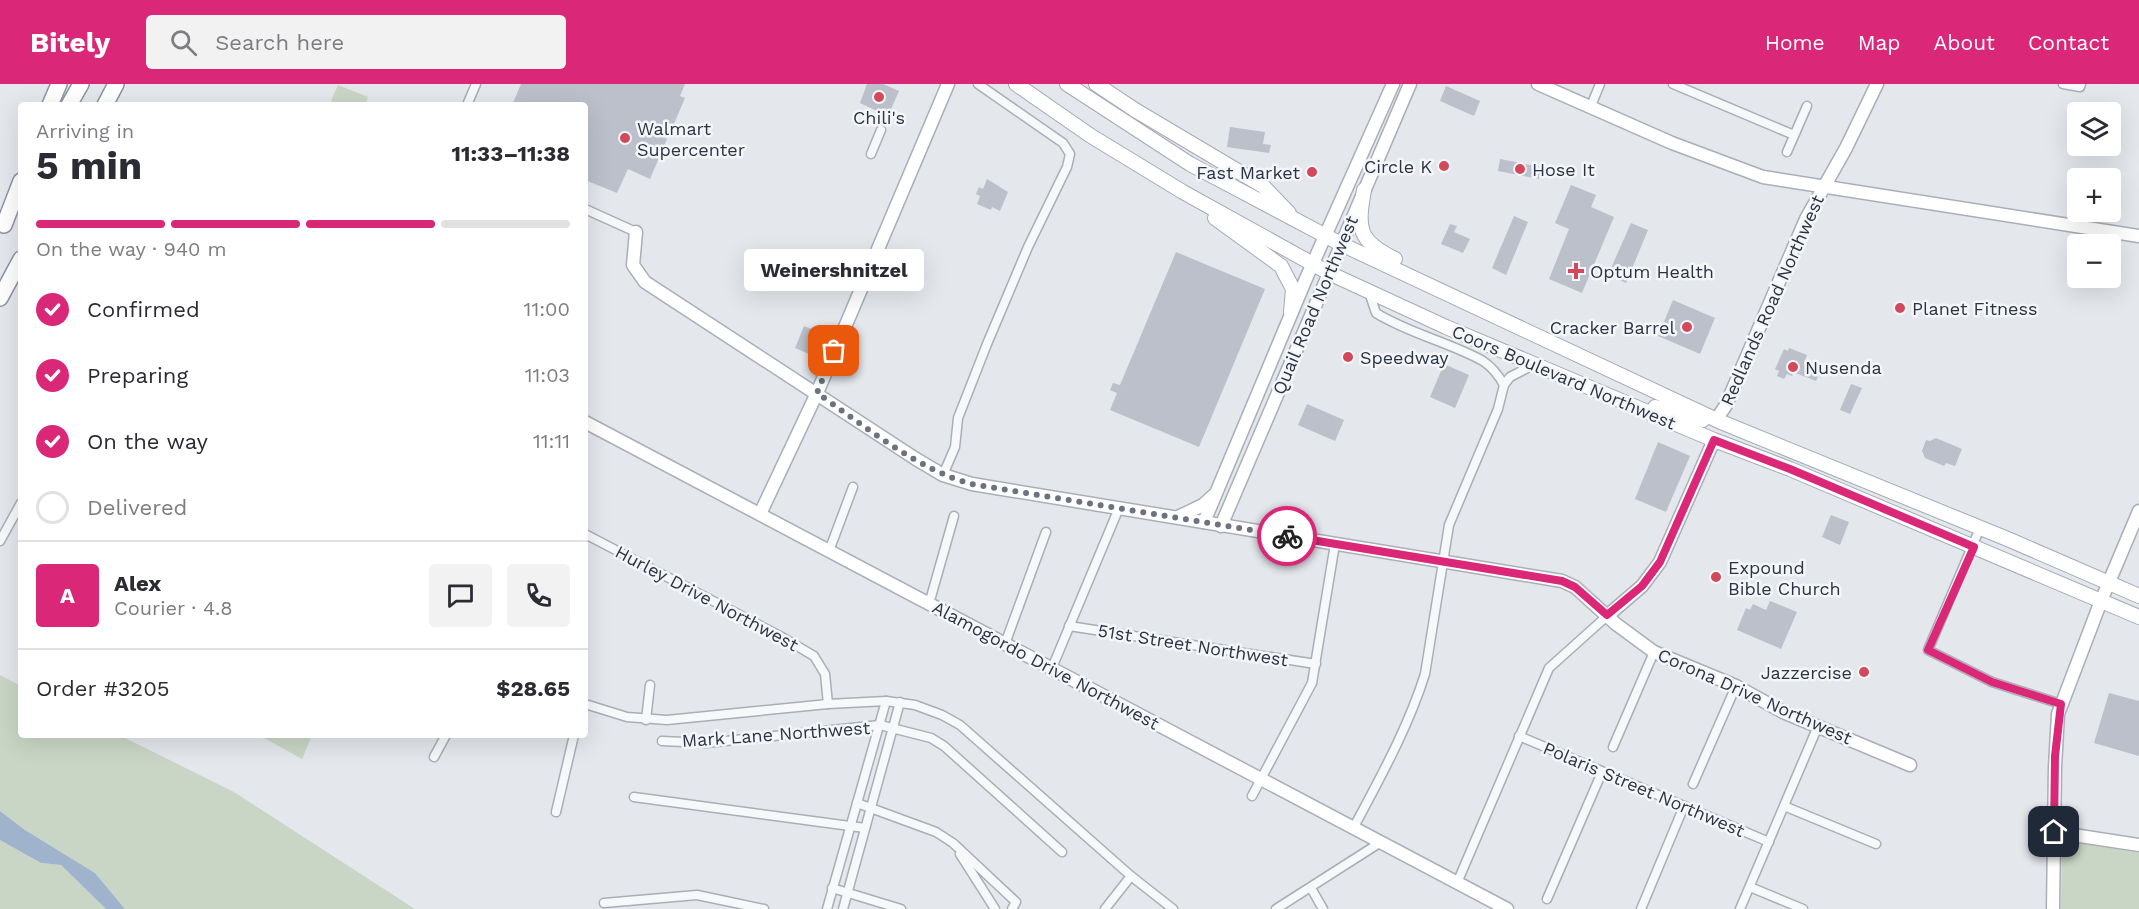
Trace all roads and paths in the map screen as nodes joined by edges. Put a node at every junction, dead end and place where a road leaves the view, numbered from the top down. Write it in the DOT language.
graph roads {
  1 [pos="59,84"];
  2 [pos="81,84"];
  3 [pos="476,84"];
  4 [pos="948,84"];
  5 [pos="978,84"];
  6 [pos="1016,84"];
  7 [pos="1067,84"];
  8 [pos="1096,84"];
  9 [pos="1393,84"];
  10 [pos="1410,84"];
  11 [pos="1538,84"];
  12 [pos="1600,84"];
  13 [pos="1673,84"];
  14 [pos="1877,84"];
  15 [pos="2063,84"];
  16 [pos="2080,86"];
  17 [pos="51,102"];
  18 [pos="71,102"];
  19 [pos="468,102"];
  20 [pos="1591,106"];
  21 [pos="1807,106"];
  22 [pos="881,130"];
  23 [pos="1794,135"];
  24 [pos="1787,152"];
  25 [pos="871,154"];
  26 [pos="1823,186"];
  27 [pos="18,189"];
  28 [pos="1364,190"];
  29 [pos="1183,192"];
  30 [pos="18,200"];
  31 [pos="588,210"];
  32 [pos="1297,222"];
  33 [pos="2,229"];
  34 [pos="636,232"];
  35 [pos="1325,236"];
  36 [pos="2139,236"];
  37 [pos="1341,244"];
  38 [pos="18,265"];
  39 [pos="1312,265"];
  40 [pos="1329,273"];
  41 [pos="1369,292"];
  42 [pos="1446,292"];
  43 [pos="0,298"];
  44 [pos="1291,312"];
  45 [pos="1535,364"];
  46 [pos="1504,385"];
  47 [pos="817,393"];
  48 [pos="1635,407"];
  49 [pos="1716,420"];
  50 [pos="588,424"];
  51 [pos="1714,440"];
  52 [pos="1239,442"];
  53 [pos="1253,448"];
  54 [pos="1792,451"];
  55 [pos="943,475"];
  56 [pos="853,487"];
  57 [pos="1217,492"];
  58 [pos="1119,508"];
  59 [pos="18,509"];
  60 [pos="2139,511"];
  61 [pos="760,514"];
  62 [pos="954,516"];
  63 [pos="1176,518"];
  64 [pos="1204,522"];
  65 [pos="1221,526"];
  66 [pos="1980,528"];
  67 [pos="1046,532"];
  68 [pos="588,536"];
  69 [pos="0,542"];
  70 [pos="1335,544"];
  71 [pos="1974,547"];
  72 [pos="829,551"];
  73 [pos="1443,561"];
  74 [pos="2108,583"];
  75 [pos="2139,596"];
  76 [pos="2101,601"];
  77 [pos="929,604"];
  78 [pos="1607,615"];
  79 [pos="2139,617"];
  80 [pos="1069,626"];
  81 [pos="1005,644"];
  82 [pos="1654,652"];
  83 [pos="1316,664"];
  84 [pos="1052,668"];
  85 [pos="650,685"];
  86 [pos="1736,686"];
  87 [pos="886,701"];
  88 [pos="900,702"];
  89 [pos="828,704"];
  90 [pos="2061,704"];
  91 [pos="588,706"];
  92 [pos="646,720"];
  93 [pos="880,725"];
  94 [pos="1818,726"];
  95 [pos="893,728"];
  96 [pos="1519,736"];
  97 [pos="444,738"];
  98 [pos="573,738"];
  99 [pos="662,741"];
  100 [pos="1613,747"];
  101 [pos="434,758"];
  102 [pos="1910,765"];
  103 [pos="1602,772"];
  104 [pos="1261,778"];
  105 [pos="1693,784"];
  106 [pos="1252,796"];
  107 [pos="634,797"];
  108 [pos="857,803"];
  109 [pos="1684,806"];
  110 [pos="1784,806"];
  111 [pos="871,807"];
  112 [pos="556,812"];
  113 [pos="850,827"];
  114 [pos="1354,827"];
  115 [pos="865,828"];
  116 [pos="2054,832"];
  117 [pos="1381,842"];
  118 [pos="1768,842"];
  119 [pos="953,843"];
  120 [pos="1876,844"];
  121 [pos="2139,845"];
  122 [pos="1062,852"];
  123 [pos="1131,876"];
  124 [pos="1457,884"];
  125 [pos="1750,887"];
  126 [pos="832,888"];
  127 [pos="1311,888"];
  128 [pos="847,893"];
  129 [pos="1547,899"];
  130 [pos="604,903"];
  131 [pos="1014,906"];
  132 [pos="764,909"];
  133 [pos="827,909"];
  134 [pos="843,909"];
  135 [pos="901,909"];
  136 [pos="995,909"];
  137 [pos="1105,909"];
  138 [pos="1173,909"];
  139 [pos="1276,909"];
  140 [pos="1323,909"];
  141 [pos="1507,909"];
  142 [pos="1641,909"];
  143 [pos="1740,909"];
  144 [pos="1803,909"];
  145 [pos="2053,909"];
  1 -- 17 [label="highway"];
  2 -- 18 [label="highway"];
  3 -- 19 [label="street"];
  4 -- 47 [label="street"];
  5 -- 55 [label="street"];
  6 -- 29 [label="main road, Coors Boulevard Northwest"];
  7 -- 32 [label="main road, Coors Boulevard Northwest"];
  8 -- 32 [label="main road"];
  9 -- 35 [label="street, Quail Road Northwest"];
  10 -- 28 [label="street, Quail Road Northwest"];
  11 -- 20 [label="street"];
  12 -- 20 [label="street"];
  13 -- 23 [label="street"];
  14 -- 26 [label="street, Redlands Road Northwest"];
  15 -- 16 [label="street"];
  20 -- 26 [label="street"];
  21 -- 23 [label="street"];
  22 -- 25 [label="street"];
  23 -- 24 [label="street"];
  26 -- 36 [label="street"];
  26 -- 49 [label="street, Redlands Road Northwest"];
  27 -- 33 [label="highway"];
  28 -- 37 [label="street, Quail Road Northwest"];
  28 -- 42 [label="main road"];
  29 -- 39 [label="main road, Coors Boulevard Northwest"];
  29 -- 44 [label="main road"];
  30 -- 33 [label="highway"];
  31 -- 34 [label="street, Corona Drive Northwest"];
  32 -- 35 [label="main road, Coors Boulevard Northwest"];
  34 -- 47 [label="street, Corona Drive Northwest"];
  35 -- 37 [label="main road, Coors Boulevard Northwest"];
  35 -- 39 [label="street, Quail Road Northwest"];
  37 -- 40 [label="street, Quail Road Northwest"];
  37 -- 42 [label="main road, Coors Boulevard Northwest"];
  38 -- 43 [label="highway"];
  39 -- 40 [label="main road, Coors Boulevard Northwest"];
  39 -- 44 [label="street, Quail Road Northwest"];
  40 -- 41 [label="main road, Coors Boulevard Northwest"];
  40 -- 53 [label="street, Quail Road Northwest"];
  41 -- 45 [label="main road, Coors Boulevard Northwest"];
  41 -- 46 [label="street"];
  42 -- 49 [label="main road, Coors Boulevard Northwest"];
  44 -- 52 [label="street, Quail Road Northwest"];
  45 -- 46 [label="street"];
  45 -- 48 [label="main road, Coors Boulevard Northwest"];
  46 -- 73 [label="street"];
  47 -- 55 [label="street, Corona Drive Northwest"];
  47 -- 61 [label="street"];
  48 -- 49 [label="main road"];
  48 -- 51 [label="main road, Coors Boulevard Northwest"];
  49 -- 54 [label="main road, Coors Boulevard Northwest"];
  50 -- 61 [label="street, Alamogordo Drive Northwest"];
  51 -- 54 [label="main road"];
  51 -- 71 [label="main road, Coors Boulevard Northwest"];
  51 -- 78 [label="street"];
  52 -- 53 [label="street"];
  52 -- 57 [label="street, Quail Road Northwest"];
  53 -- 65 [label="street, Quail Road Northwest"];
  54 -- 66 [label="main road, Coors Boulevard Northwest"];
  55 -- 58 [label="street, Corona Drive Northwest"];
  56 -- 72 [label="street"];
  57 -- 63 [label="street"];
  57 -- 64 [label="street, Quail Road Northwest"];
  58 -- 63 [label="street, Corona Drive Northwest"];
  58 -- 80 [label="street"];
  59 -- 69 [label="street"];
  60 -- 74 [label="street"];
  61 -- 72 [label="street, Alamogordo Drive Northwest"];
  62 -- 77 [label="street"];
  63 -- 64 [label="street, Corona Drive Northwest"];
  64 -- 65 [label="street, Corona Drive Northwest"];
  65 -- 70 [label="street, Corona Drive Northwest"];
  66 -- 71 [label="street"];
  66 -- 74 [label="main road, Coors Boulevard Northwest"];
  67 -- 81 [label="street"];
  68 -- 89 [label="street, Hurley Drive Northwest"];
  70 -- 73 [label="street, Corona Drive Northwest"];
  70 -- 83 [label="street"];
  71 -- 76 [label="main road, Coors Boulevard Northwest"];
  71 -- 90 [label="street"];
  72 -- 77 [label="street, Alamogordo Drive Northwest"];
  73 -- 78 [label="street, Corona Drive Northwest"];
  73 -- 114 [label="street"];
  74 -- 75 [label="main road, Coors Boulevard Northwest"];
  74 -- 76 [label="street"];
  76 -- 79 [label="main road, Coors Boulevard Northwest"];
  76 -- 90 [label="street"];
  77 -- 81 [label="street, Alamogordo Drive Northwest"];
  78 -- 82 [label="street, Corona Drive Northwest"];
  78 -- 96 [label="street"];
  80 -- 83 [label="street, 51st Street Northwest"];
  80 -- 84 [label="street"];
  81 -- 84 [label="street, Alamogordo Drive Northwest"];
  82 -- 86 [label="street, Corona Drive Northwest"];
  82 -- 100 [label="street"];
  83 -- 104 [label="street"];
  84 -- 104 [label="street, Alamogordo Drive Northwest"];
  85 -- 92 [label="street"];
  86 -- 94 [label="street, Corona Drive Northwest"];
  86 -- 105 [label="street"];
  87 -- 88 [label="street"];
  87 -- 89 [label="street"];
  87 -- 93 [label="street"];
  88 -- 95 [label="street"];
  88 -- 123 [label="street"];
  89 -- 92 [label="street"];
  90 -- 116 [label="street"];
  91 -- 92 [label="street"];
  93 -- 95 [label="street, Mark Lane Northwest"];
  93 -- 99 [label="street, Mark Lane Northwest"];
  93 -- 108 [label="street"];
  94 -- 102 [label="street, Corona Drive Northwest"];
  94 -- 110 [label="street"];
  95 -- 111 [label="street"];
  95 -- 122 [label="street, Mark Lane Northwest"];
  96 -- 103 [label="street, Polaris Street Northwest"];
  96 -- 124 [label="street"];
  97 -- 101 [label="street"];
  98 -- 112 [label="street"];
  103 -- 109 [label="street, Polaris Street Northwest"];
  103 -- 129 [label="street"];
  104 -- 106 [label="street"];
  104 -- 114 [label="street, Alamogordo Drive Northwest"];
  107 -- 113 [label="street"];
  108 -- 111 [label="street"];
  108 -- 113 [label="street"];
  109 -- 118 [label="street, Polaris Street Northwest"];
  109 -- 142 [label="street"];
  110 -- 118 [label="street"];
  110 -- 120 [label="street"];
  111 -- 115 [label="street"];
  111 -- 119 [label="street"];
  113 -- 115 [label="street"];
  113 -- 126 [label="street"];
  114 -- 117 [label="street, Alamogordo Drive Northwest"];
  115 -- 128 [label="street"];
  116 -- 121 [label="street"];
  116 -- 145 [label="street"];
  117 -- 124 [label="street, Alamogordo Drive Northwest"];
  117 -- 127 [label="street"];
  118 -- 125 [label="street"];
  119 -- 131 [label="street"];
  119 -- 136 [label="street"];
  123 -- 137 [label="street"];
  123 -- 138 [label="street"];
  124 -- 141 [label="street, Alamogordo Drive Northwest"];
  125 -- 143 [label="street"];
  125 -- 144 [label="street"];
  126 -- 128 [label="street"];
  126 -- 133 [label="street"];
  127 -- 139 [label="street"];
  127 -- 140 [label="street"];
  128 -- 134 [label="street"];
  128 -- 135 [label="street"];
  130 -- 132 [label="street"];
}
